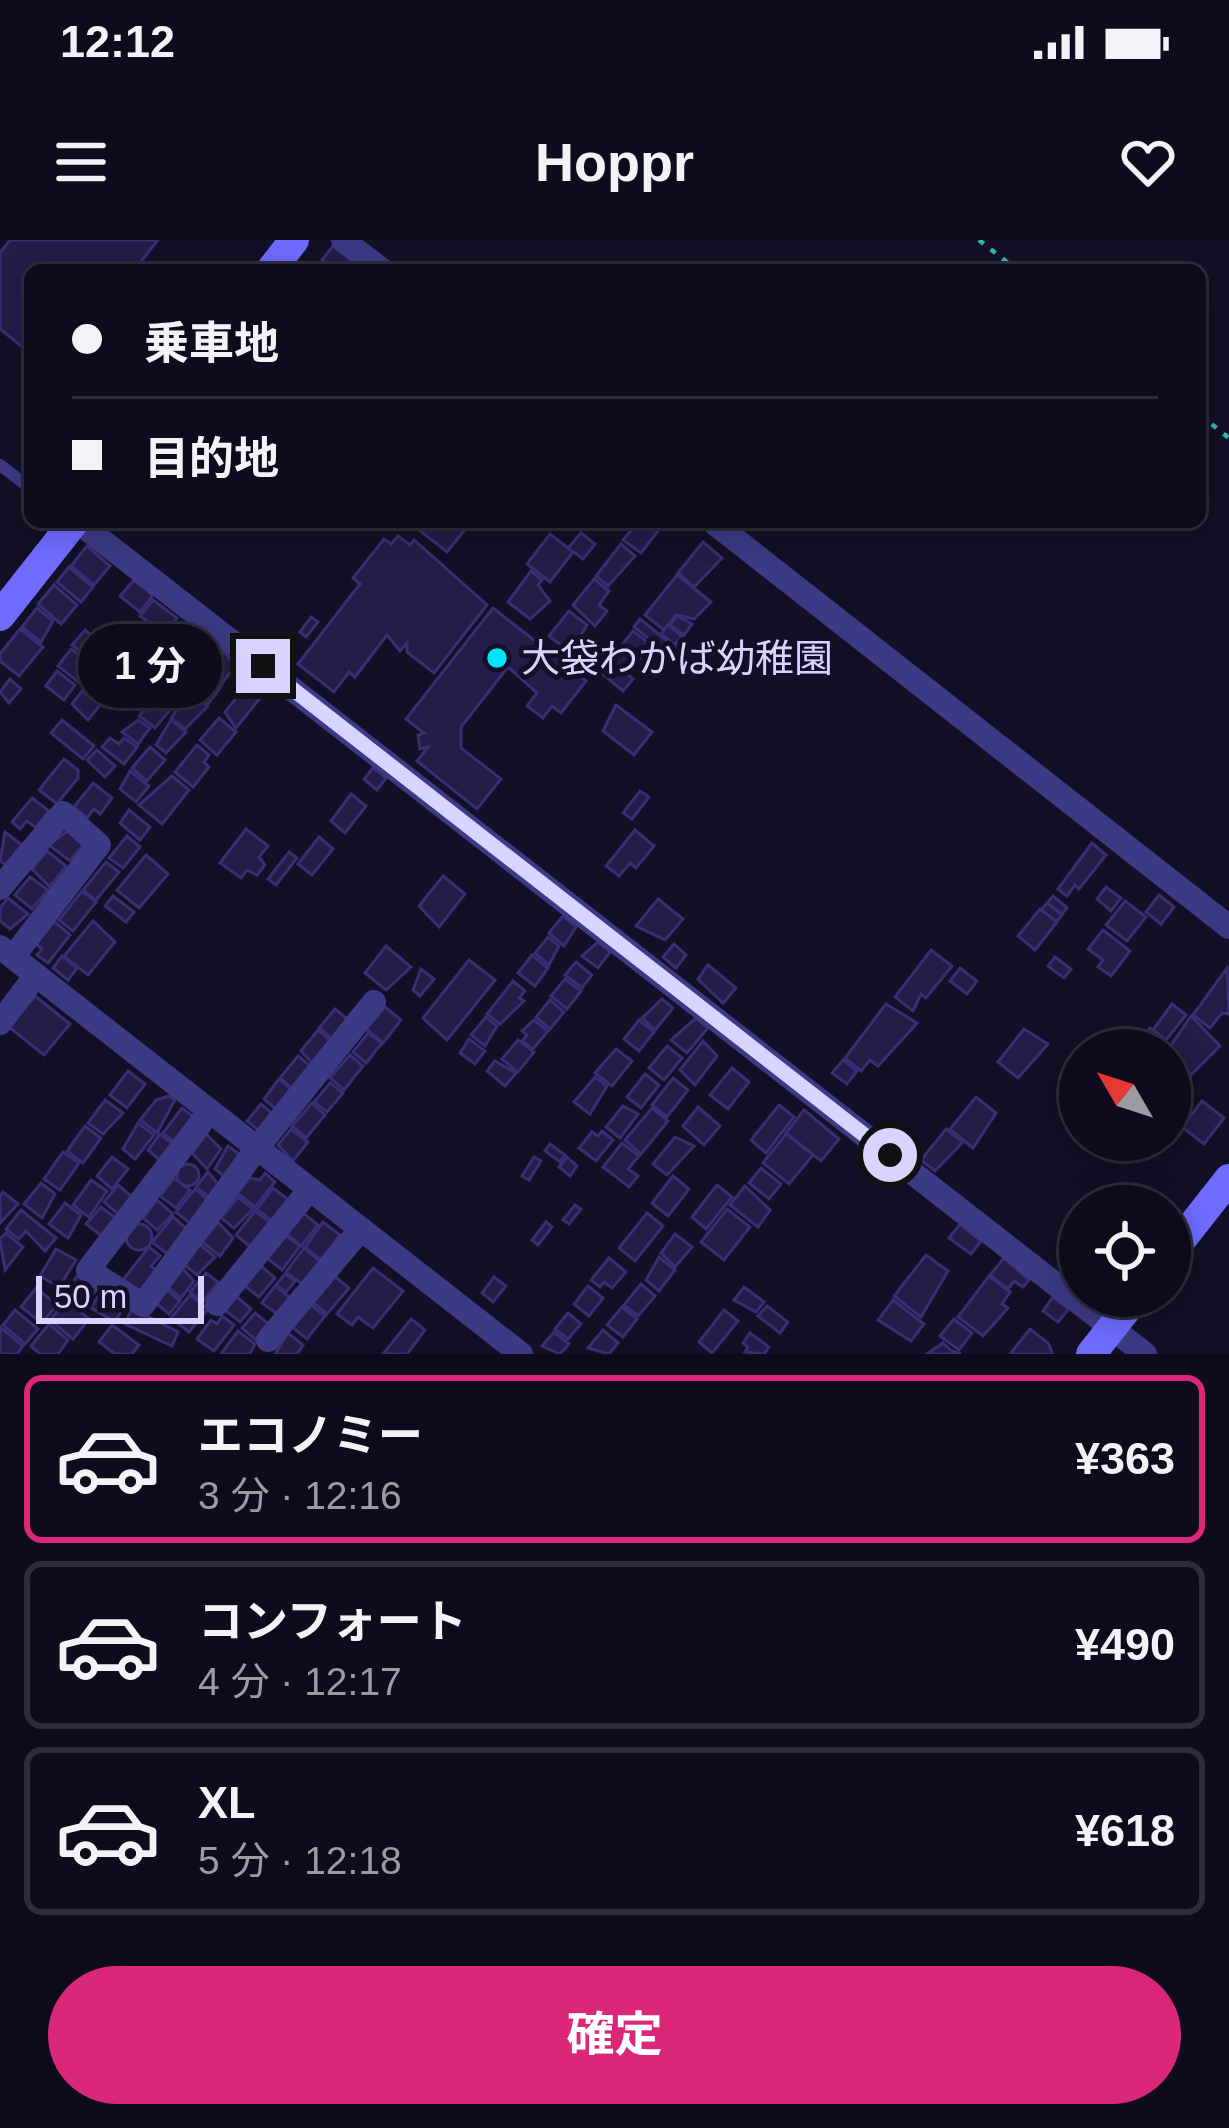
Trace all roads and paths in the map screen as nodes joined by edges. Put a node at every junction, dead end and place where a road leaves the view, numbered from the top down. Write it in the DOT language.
graph roads {
  1 [pos="343,240"];
  2 [pos="979,240"];
  3 [pos="374,264"];
  4 [pos="1009,264"];
  5 [pos="0,465"];
  6 [pos="24,483"];
  7 [pos="71,528"];
  8 [pos="84,528"];
  9 [pos="721,528"];
  10 [pos="0,616"];
  11 [pos="0,888"];
  12 [pos="1229,927"];
  13 [pos="7,952"];
  14 [pos="36,975"];
  15 [pos="374,1003"];
  16 [pos="0,1023"];
  17 [pos="209,1111"];
  18 [pos="257,1148"];
  19 [pos="1229,1179"];
  20 [pos="310,1189"];
  21 [pos="1191,1227"];
  22 [pos="361,1228"];
  23 [pos="218,1304"];
  24 [pos="1121,1317"];
  25 [pos="1112,1328"];
  26 [pos="268,1340"];
  27 [pos="521,1354"];
  28 [pos="1091,1354"];
  29 [pos="1145,1354"];
  1 -- 3 [label="street"];
  2 -- 4 [label="path"];
  5 -- 6 [label="lane"];
  7 -- 10 [label="street"];
  8 -- 25 [label="street"];
  9 -- 12 [label="street"];
  11 -- 13 [label="street"];
  13 -- 14 [label="street"];
  14 -- 16 [label="street"];
  14 -- 17 [label="street"];
  15 -- 18 [label="street"];
  17 -- 18 [label="street"];
  17 -- 18 [label="street"];
  18 -- 20 [label="street"];
  19 -- 21 [label="street"];
  20 -- 22 [label="street"];
  20 -- 23 [label="street"];
  22 -- 26 [label="street"];
  22 -- 27 [label="street"];
  24 -- 25 [label="street"];
  25 -- 28 [label="street"];
  25 -- 29 [label="street"];
}
